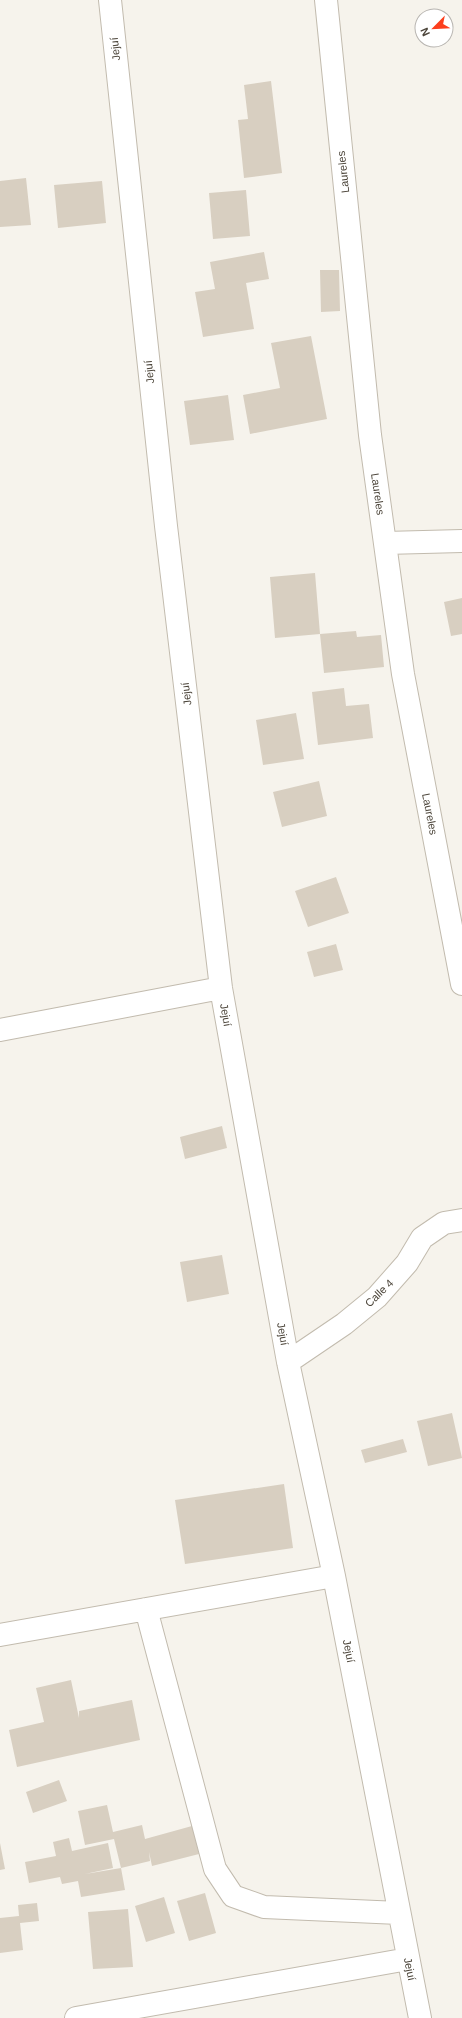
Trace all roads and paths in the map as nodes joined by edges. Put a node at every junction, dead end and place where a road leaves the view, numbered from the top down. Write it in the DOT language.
graph roads {
  1 [pos="110,0"];
  2 [pos="326,0"];
  3 [pos="462,541"];
  4 [pos="385,543"];
  5 [pos="462,984"];
  6 [pos="221,988"];
  7 [pos="0,1030"];
  8 [pos="462,1220"];
  9 [pos="288,1362"];
  10 [pos="334,1576"];
  11 [pos="146,1609"];
  12 [pos="0,1635"];
  13 [pos="399,1913"];
  14 [pos="408,1959"];
  15 [pos="76,2018"];
  16 [pos="420,2018"];
  1 -- 6 [label="street, Jejuí"];
  2 -- 4 [label="street, Laureles"];
  3 -- 4 [label="street"];
  4 -- 5 [label="street, Laureles"];
  6 -- 7 [label="street"];
  6 -- 9 [label="street, Jejuí"];
  8 -- 9 [label="street, Calle 4"];
  9 -- 10 [label="street, Jejuí"];
  10 -- 11 [label="street"];
  10 -- 13 [label="street, Jejuí"];
  11 -- 12 [label="street"];
  11 -- 13 [label="street"];
  13 -- 14 [label="street, Jejuí"];
  14 -- 15 [label="street"];
  14 -- 16 [label="street, Jejuí"];
}
